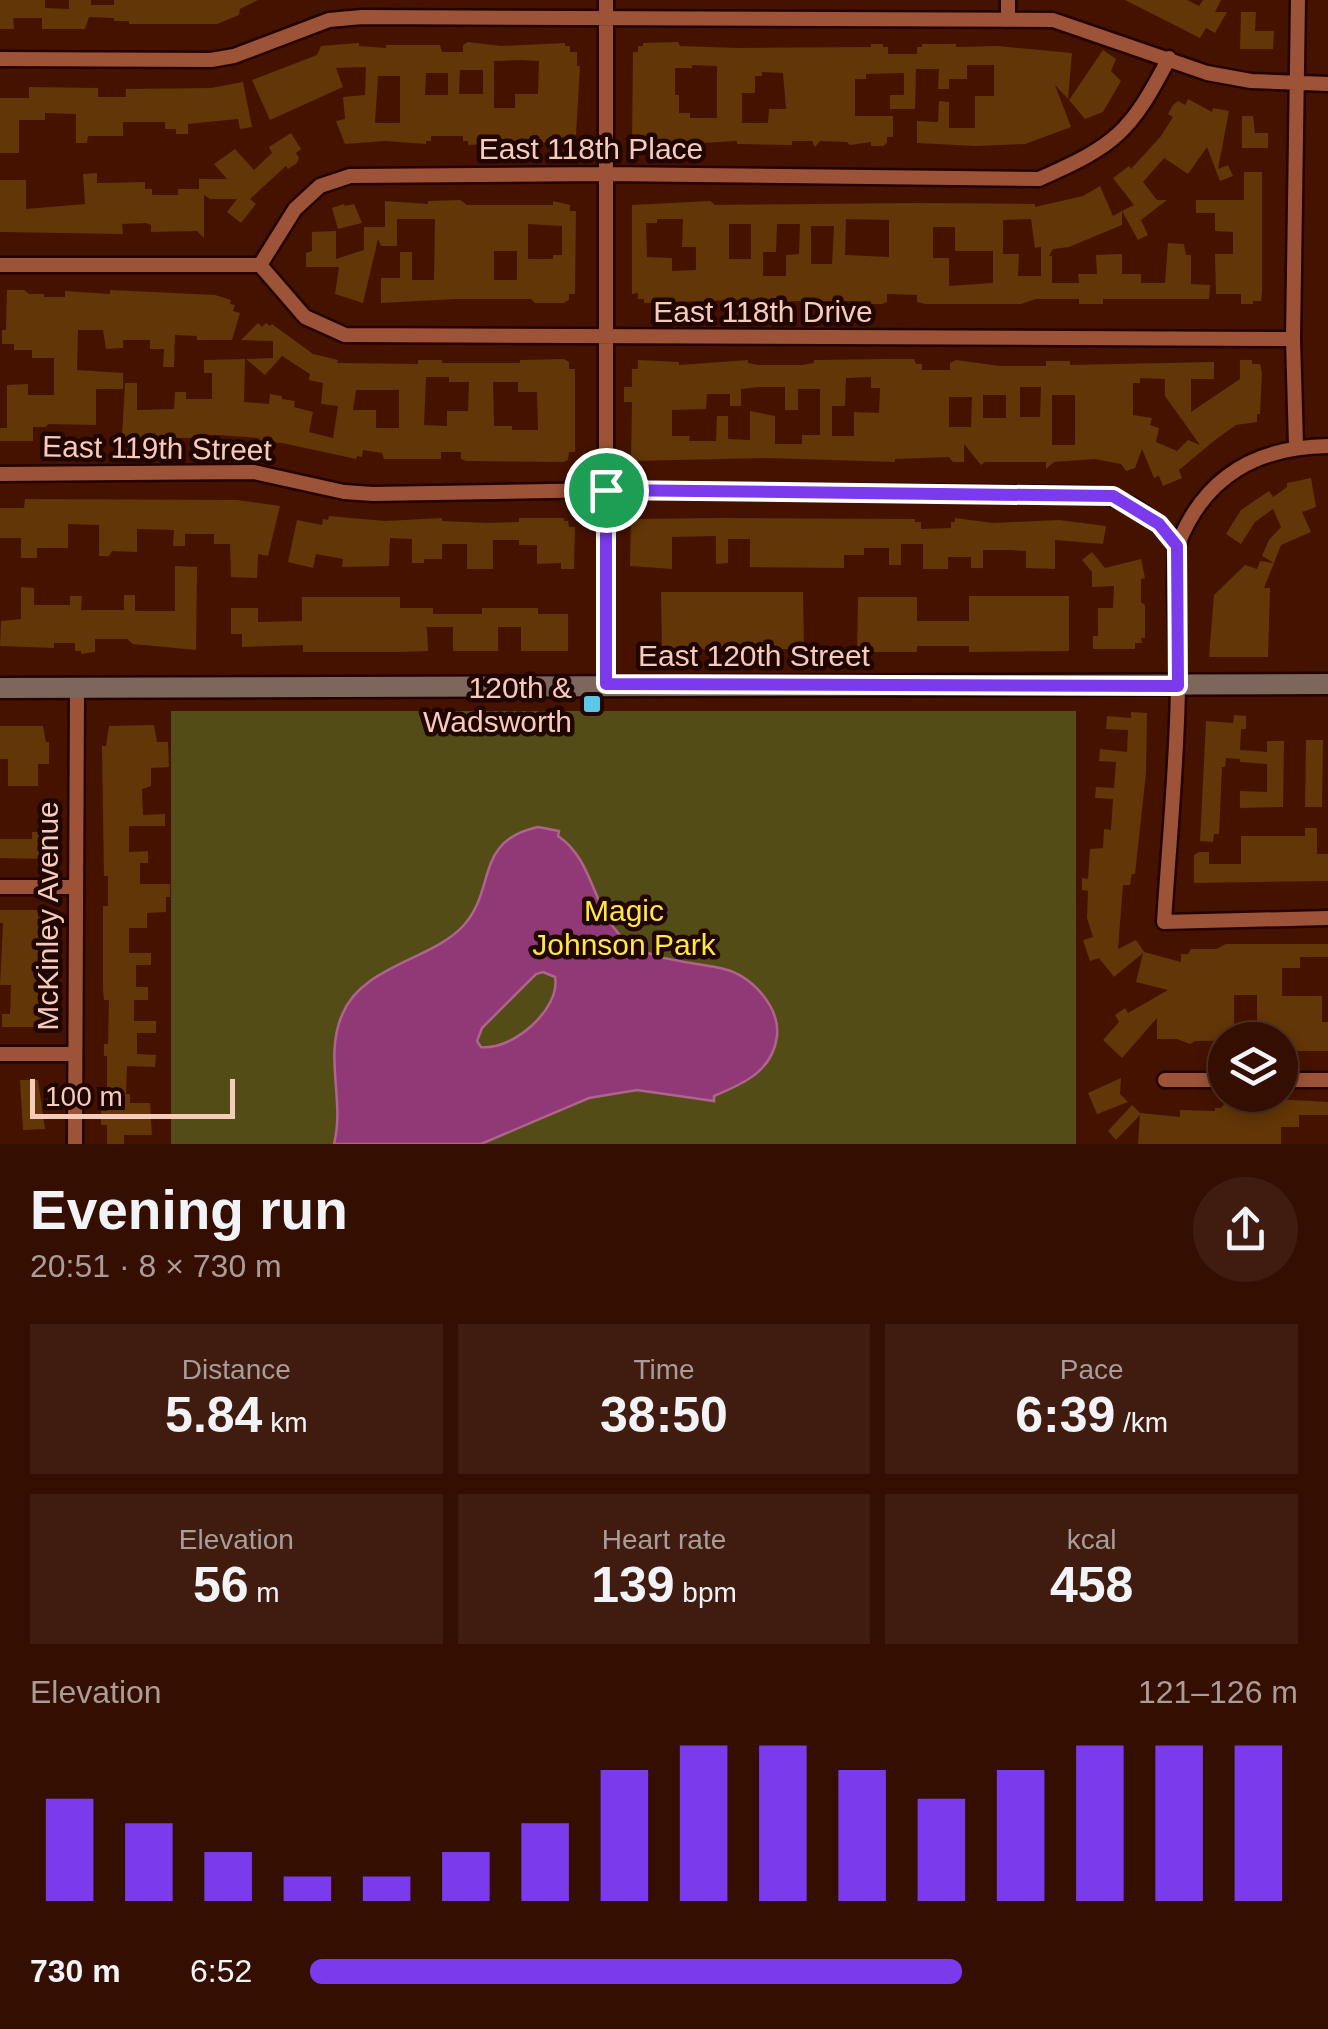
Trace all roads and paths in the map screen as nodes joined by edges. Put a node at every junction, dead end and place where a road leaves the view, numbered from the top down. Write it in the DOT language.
graph roads {
  1 [pos="606,0"];
  2 [pos="1008,0"];
  3 [pos="1298,0"];
  4 [pos="606,19"];
  5 [pos="1008,20"];
  6 [pos="1169,58"];
  7 [pos="0,59"];
  8 [pos="1297,84"];
  9 [pos="1328,84"];
  10 [pos="606,174"];
  11 [pos="0,265"];
  12 [pos="260,266"];
  13 [pos="606,338"];
  14 [pos="1294,339"];
  15 [pos="1296,446"];
  16 [pos="1328,446"];
  17 [pos="0,474"];
  18 [pos="606,490"];
  19 [pos="1177,546"];
  20 [pos="606,684"];
  21 [pos="1328,684"];
  22 [pos="1178,686"];
  23 [pos="77,687"];
  24 [pos="0,688"];
  25 [pos="0,887"];
  26 [pos="75,887"];
  27 [pos="1328,918"];
  28 [pos="0,1054"];
  29 [pos="75,1054"];
  30 [pos="1165,1080"];
  31 [pos="1208,1080"];
  32 [pos="1298,1080"];
  33 [pos="1328,1080"];
  34 [pos="74,1144"];
  1 -- 4 [label="street"];
  2 -- 5 [label="street"];
  3 -- 8 [label="street"];
  4 -- 5 [label="street"];
  4 -- 7 [label="street"];
  4 -- 10 [label="street"];
  5 -- 6 [label="street"];
  6 -- 8 [label="street"];
  6 -- 10 [label="street, East 118th Place"];
  8 -- 9 [label="street"];
  8 -- 14 [label="street"];
  10 -- 12 [label="street, East 118th Place"];
  10 -- 13 [label="street"];
  11 -- 12 [label="street"];
  12 -- 13 [label="street, East 118th Drive"];
  13 -- 14 [label="street, East 118th Drive"];
  13 -- 18 [label="street"];
  14 -- 15 [label="street"];
  15 -- 16 [label="street"];
  15 -- 19 [label="street"];
  17 -- 18 [label="street, East 119th Street"];
  18 -- 19 [label="street, East 119th Street"];
  18 -- 20 [label="street"];
  19 -- 22 [label="street"];
  20 -- 22 [label="street, East 120th Street"];
  20 -- 23 [label="street, East 120th Street"];
  21 -- 22 [label="street, East 120th Street"];
  22 -- 27 [label="street"];
  23 -- 24 [label="street, East 120th Street"];
  23 -- 26 [label="street, McKinley Avenue"];
  25 -- 26 [label="street"];
  26 -- 29 [label="street, McKinley Avenue"];
  28 -- 29 [label="street"];
  29 -- 34 [label="street, McKinley Avenue"];
  30 -- 31 [label="street"];
  32 -- 33 [label="street"];
}
